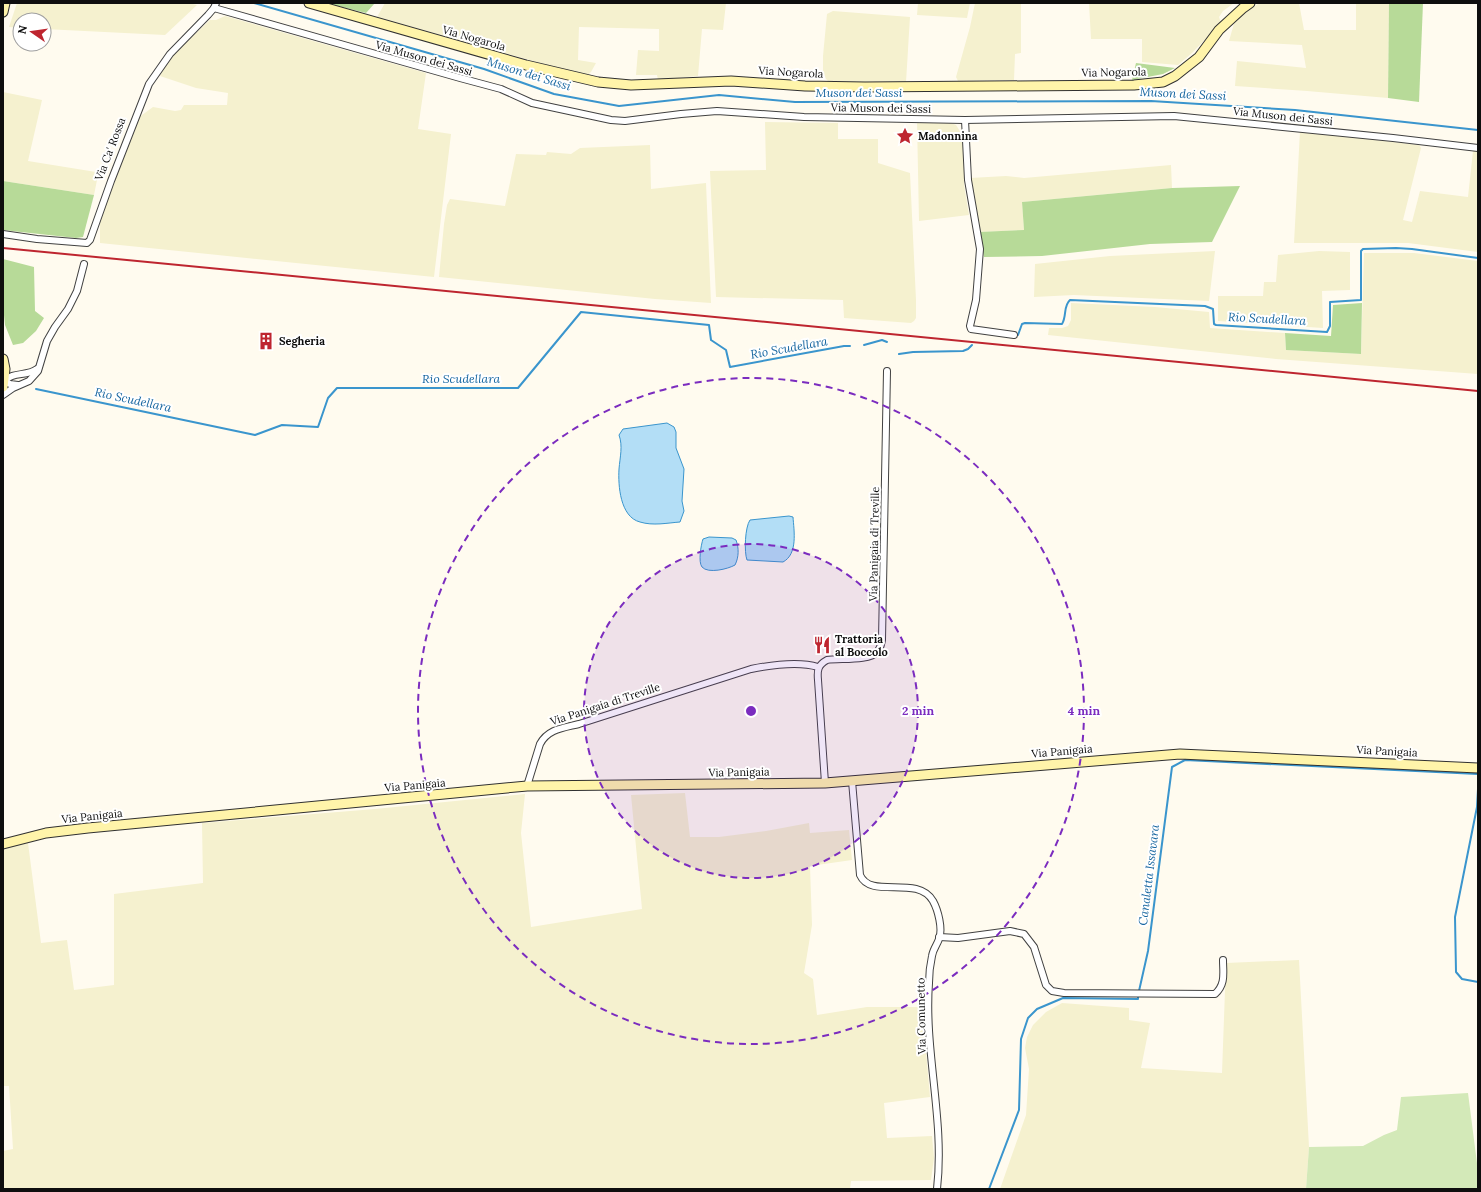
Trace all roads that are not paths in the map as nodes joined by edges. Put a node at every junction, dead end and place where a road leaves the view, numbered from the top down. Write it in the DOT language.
graph roads {
  1 [pos="6,3"];
  2 [pos="309,3"];
  3 [pos="1250,3"];
  4 [pos="215,5"];
  5 [pos="3,12"];
  6 [pos="965,120"];
  7 [pos="1478,148"];
  8 [pos="3,234"];
  9 [pos="84,264"];
  10 [pos="1014,335"];
  11 [pos="4,361"];
  12 [pos="41,363"];
  13 [pos="887,371"];
  14 [pos="16,374"];
  15 [pos="4,384"];
  16 [pos="18,385"];
  17 [pos="3,396"];
  18 [pos="818,667"];
  19 [pos="1478,768"];
  20 [pos="852,781"];
  21 [pos="825,783"];
  22 [pos="527,786"];
  23 [pos="3,844"];
  24 [pos="940,937"];
  25 [pos="1223,960"];
  26 [pos="937,1189"];
  1 -- 5 [label="street"];
  2 -- 3 [label="street, Via Nogarola"];
  4 -- 6 [label="street, Via Muson dei Sassi"];
  4 -- 8 [label="street, Via Ca' Rossa"];
  6 -- 7 [label="street, Via Muson dei Sassi"];
  6 -- 10 [label="street"];
  9 -- 12 [label="street"];
  11 -- 14 [label="street"];
  11 -- 15 [label="street"];
  12 -- 14 [label="street"];
  12 -- 16 [label="street"];
  13 -- 18 [label="street, Via Panigaia di Treville"];
  14 -- 15 [label="street"];
  15 -- 16 [label="street"];
  16 -- 17 [label="street"];
  18 -- 21 [label="street"];
  18 -- 22 [label="street, Via Panigaia di Treville"];
  19 -- 20 [label="street, Via Panigaia"];
  20 -- 21 [label="street, Via Panigaia"];
  20 -- 24 [label="street, Via Comunetto"];
  21 -- 22 [label="street, Via Panigaia"];
  22 -- 23 [label="street, Via Panigaia"];
  24 -- 25 [label="street"];
  24 -- 26 [label="street, Via Comunetto"];
}
